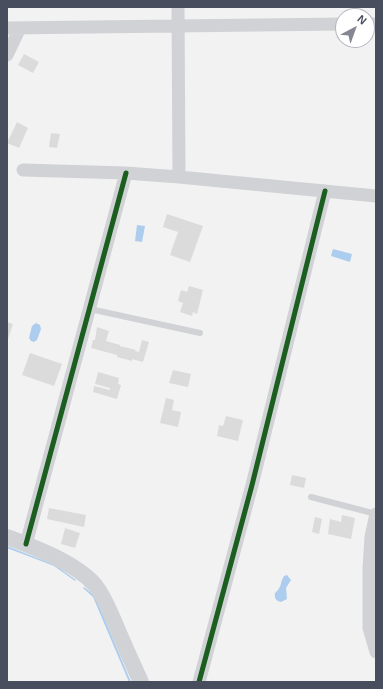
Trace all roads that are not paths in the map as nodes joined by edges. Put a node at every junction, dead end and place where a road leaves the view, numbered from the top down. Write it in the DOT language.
graph roads {
  1 [pos="178,7"];
  2 [pos="335,24"];
  3 [pos="179,26"];
  4 [pos="13,28"];
  5 [pos="7,56"];
  6 [pos="22,170"];
  7 [pos="126,174"];
  8 [pos="179,177"];
  9 [pos="325,191"];
  10 [pos="376,196"];
  11 [pos="90,309"];
  12 [pos="200,333"];
  13 [pos="311,497"];
  14 [pos="376,514"];
  15 [pos="7,537"];
  16 [pos="26,544"];
  17 [pos="375,647"];
  18 [pos="140,682"];
  19 [pos="199,682"];
  1 -- 3 [label="street"];
  2 -- 3 [label="street"];
  3 -- 4 [label="street"];
  3 -- 8 [label="street"];
  4 -- 5 [label="street"];
  6 -- 7 [label="street"];
  7 -- 8 [label="street"];
  7 -- 11 [label="street"];
  8 -- 9 [label="street"];
  9 -- 10 [label="street"];
  9 -- 19 [label="street"];
  11 -- 12 [label="lane"];
  11 -- 16 [label="street"];
  13 -- 14 [label="lane"];
  14 -- 17 [label="street"];
  15 -- 16 [label="street"];
  16 -- 18 [label="street"];
}
